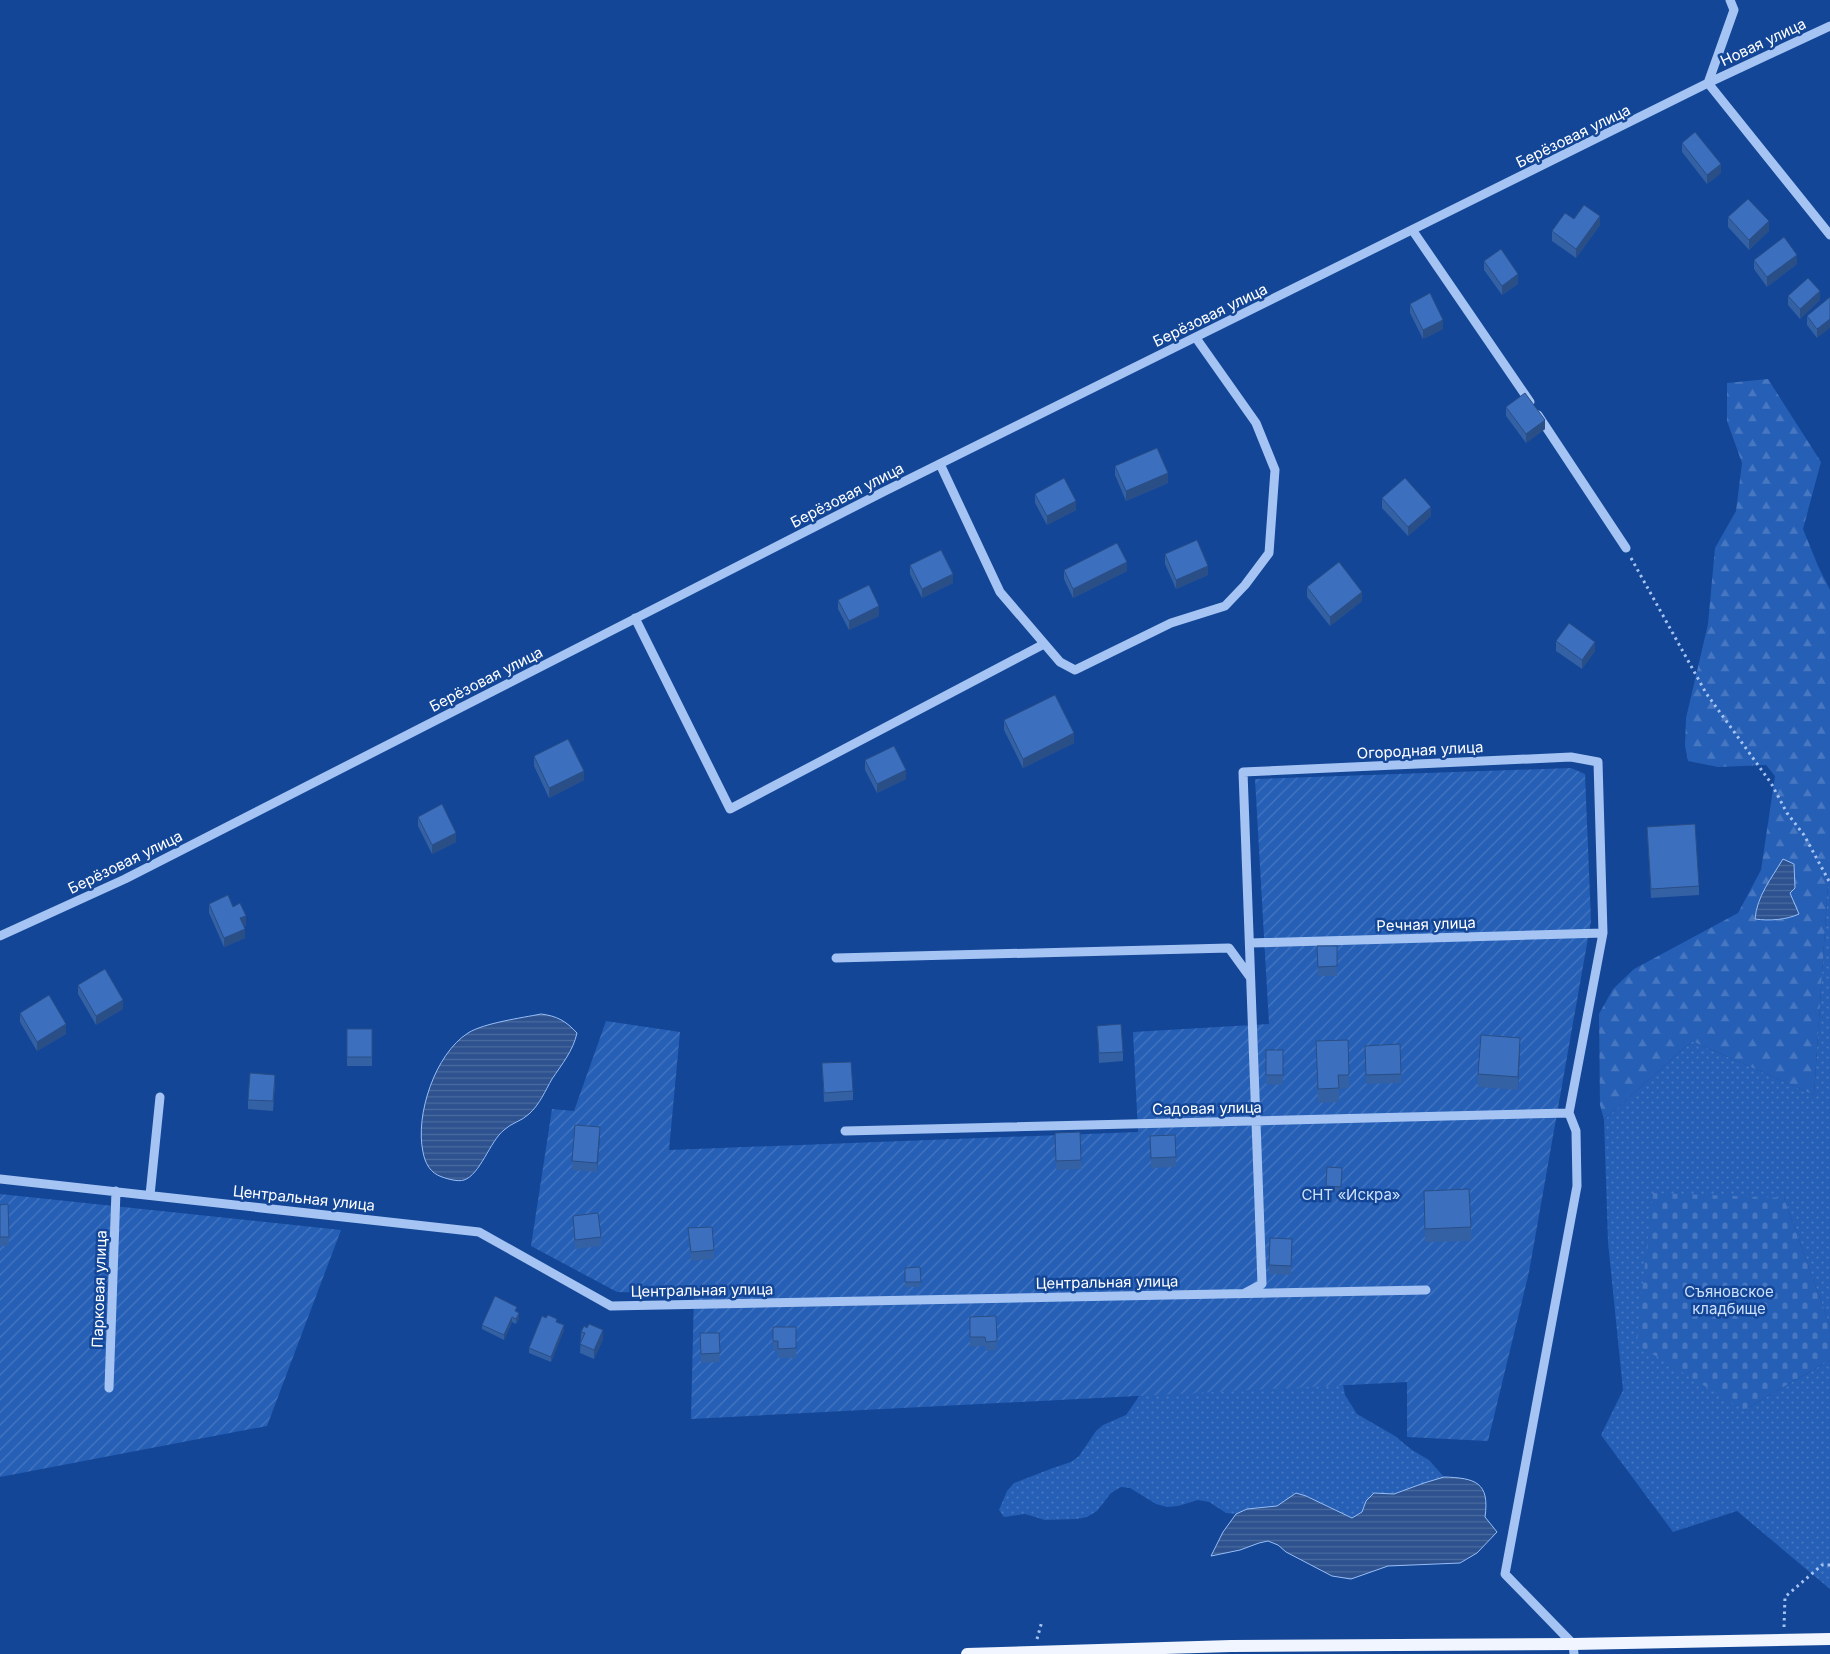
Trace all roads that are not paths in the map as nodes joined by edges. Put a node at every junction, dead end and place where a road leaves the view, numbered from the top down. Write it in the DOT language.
graph roads {
  1 [pos="1730,0"];
  2 [pos="1830,26"];
  3 [pos="1708,83"];
  4 [pos="1413,231"];
  5 [pos="1830,235"];
  6 [pos="1196,338"];
  7 [pos="940,464"];
  8 [pos="1626,548"];
  9 [pos="635,618"];
  10 [pos="1044,644"];
  11 [pos="1603,933"];
  12 [pos="0,936"];
  13 [pos="1250,943"];
  14 [pos="836,958"];
  15 [pos="1251,978"];
  16 [pos="160,1097"];
  17 [pos="1569,1113"];
  18 [pos="1256,1121"];
  19 [pos="845,1131"];
  20 [pos="0,1179"];
  21 [pos="116,1192"];
  22 [pos="150,1195"];
  23 [pos="1426,1290"];
  24 [pos="1245,1293"];
  25 [pos="110,1388"];
  26 [pos="1830,1639"];
  27 [pos="1574,1649"];
  28 [pos="967,1654"];
  1 -- 3 [label="street"];
  2 -- 3 [label="street, Новая улица"];
  3 -- 4 [label="street, Берёзовая улица"];
  3 -- 5 [label="street"];
  4 -- 6 [label="street, Берёзовая улица"];
  4 -- 8 [label="street"];
  6 -- 7 [label="street, Берёзовая улица"];
  6 -- 10 [label="street"];
  7 -- 9 [label="street, Берёзовая улица"];
  7 -- 10 [label="street"];
  9 -- 10 [label="street"];
  9 -- 12 [label="street, Берёзовая улица"];
  11 -- 13 [label="street, Речная улица"];
  11 -- 13 [label="street, Огородная улица"];
  11 -- 17 [label="street"];
  13 -- 15 [label="street"];
  14 -- 15 [label="street"];
  15 -- 18 [label="street"];
  16 -- 22 [label="street"];
  17 -- 18 [label="street, Садовая улица"];
  17 -- 27 [label="street"];
  18 -- 19 [label="street, Садовая улица"];
  18 -- 24 [label="street"];
  20 -- 21 [label="street, Центральная улица"];
  21 -- 22 [label="street, Центральная улица"];
  21 -- 25 [label="street, Парковая улица"];
  22 -- 24 [label="street, Центральная улица"];
  23 -- 24 [label="street, Центральная улица"];
  26 -- 27 [label="main road"];
  27 -- 28 [label="main road"];
}
